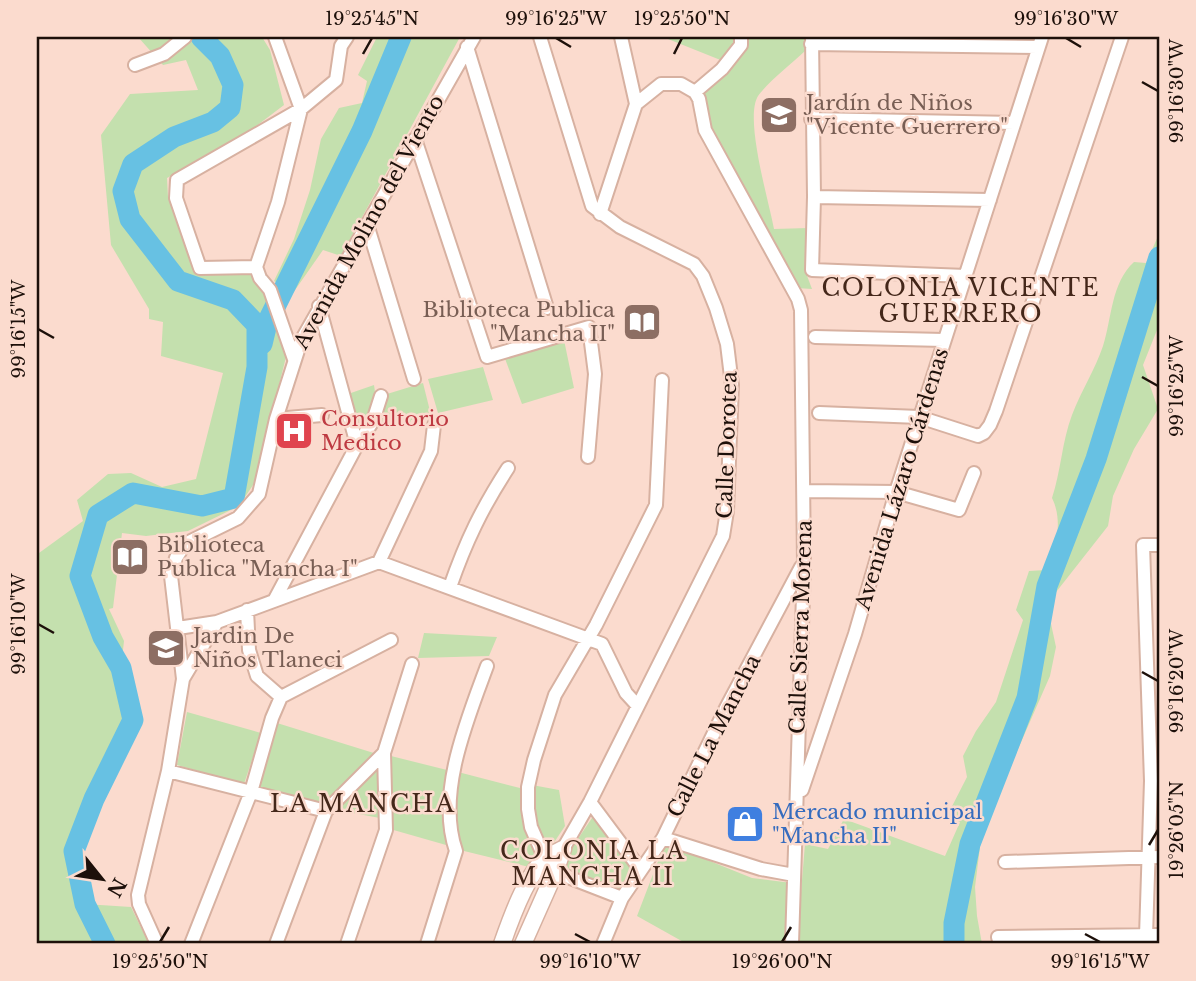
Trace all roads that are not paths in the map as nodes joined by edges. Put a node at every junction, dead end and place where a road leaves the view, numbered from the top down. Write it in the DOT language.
graph roads {
  1 [pos="275,37"];
  2 [pos="347,37"];
  3 [pos="540,37"];
  4 [pos="621,37"];
  5 [pos="741,37"];
  6 [pos="1122,37"];
  7 [pos="184,38"];
  8 [pos="811,40"];
  9 [pos="471,42"];
  10 [pos="1040,42"];
  11 [pos="135,65"];
  12 [pos="695,92"];
  13 [pos="636,104"];
  14 [pos="301,109"];
  15 [pos="811,119"];
  16 [pos="1014,123"];
  17 [pos="415,139"];
  18 [pos="814,197"];
  19 [pos="990,200"];
  20 [pos="600,214"];
  21 [pos="367,224"];
  22 [pos="256,267"];
  23 [pos="966,276"];
  24 [pos="319,306"];
  25 [pos="547,308"];
  26 [pos="815,337"];
  27 [pos="944,340"];
  28 [pos="294,359"];
  29 [pos="414,379"];
  30 [pos="662,380"];
  31 [pos="381,396"];
  32 [pos="819,413"];
  33 [pos="322,415"];
  34 [pos="919,417"];
  35 [pos="276,419"];
  36 [pos="434,425"];
  37 [pos="357,445"];
  38 [pos="588,457"];
  39 [pos="508,468"];
  40 [pos="974,473"];
  41 [pos="805,491"];
  42 [pos="895,492"];
  43 [pos="1159,545"];
  44 [pos="379,562"];
  45 [pos="804,563"];
  46 [pos="450,587"];
  47 [pos="275,599"];
  48 [pos="247,610"];
  49 [pos="217,622"];
  50 [pos="1153,625"];
  51 [pos="178,628"];
  52 [pos="587,639"];
  53 [pos="391,640"];
  54 [pos="412,664"];
  55 [pos="487,666"];
  56 [pos="183,679"];
  57 [pos="281,697"];
  58 [pos="1154,700"];
  59 [pos="638,705"];
  60 [pos="798,733"];
  61 [pos="818,739"];
  62 [pos="384,753"];
  63 [pos="168,771"];
  64 [pos="1155,781"];
  65 [pos="251,792"];
  66 [pos="798,800"];
  67 [pos="590,802"];
  68 [pos="326,811"];
  69 [pos="663,838"];
  70 [pos="563,849"];
  71 [pos="1154,857"];
  72 [pos="1005,862"];
  73 [pos="550,866"];
  74 [pos="640,869"];
  75 [pos="794,875"];
  76 [pos="622,898"];
  77 [pos="1152,935"];
  78 [pos="1094,940"];
  79 [pos="999,941"];
  80 [pos="157,944"];
  81 [pos="191,944"];
  82 [pos="276,944"];
  83 [pos="347,944"];
  84 [pos="427,944"];
  85 [pos="502,944"];
  86 [pos="523,944"];
  87 [pos="603,944"];
  88 [pos="792,944"];
  1 -- 14 [label="street"];
  2 -- 14 [label="street"];
  3 -- 20 [label="street"];
  4 -- 13 [label="street"];
  5 -- 12 [label="street"];
  6 -- 34 [label="street"];
  7 -- 11 [label="street"];
  8 -- 10 [label="street"];
  8 -- 15 [label="street"];
  9 -- 17 [label="street, Avenida Molino del Viento"];
  9 -- 25 [label="street"];
  10 -- 16 [label="street, Avenida Lázaro Cárdenas"];
  12 -- 13 [label="street"];
  12 -- 41 [label="street, Calle Sierra Morena"];
  13 -- 20 [label="street"];
  14 -- 22 [label="street"];
  14 -- 22 [label="street"];
  15 -- 16 [label="street"];
  15 -- 18 [label="street"];
  16 -- 19 [label="street, Avenida Lázaro Cárdenas"];
  17 -- 21 [label="street, Avenida Molino del Viento"];
  17 -- 38 [label="street"];
  18 -- 19 [label="street"];
  18 -- 23 [label="street"];
  19 -- 23 [label="street, Avenida Lázaro Cárdenas"];
  20 -- 59 [label="street, Calle Dorotea"];
  21 -- 24 [label="street, Avenida Molino del Viento"];
  21 -- 29 [label="street"];
  22 -- 28 [label="street"];
  23 -- 27 [label="street, Avenida Lázaro Cárdenas"];
  24 -- 28 [label="street, Avenida Molino del Viento"];
  24 -- 37 [label="street"];
  26 -- 27 [label="street"];
  27 -- 34 [label="street, Avenida Lázaro Cárdenas"];
  28 -- 35 [label="street, Avenida Molino del Viento"];
  30 -- 52 [label="street"];
  31 -- 37 [label="street"];
  32 -- 34 [label="street"];
  33 -- 35 [label="street"];
  34 -- 42 [label="street, Avenida Lázaro Cárdenas"];
  35 -- 51 [label="street, Avenida Molino del Viento"];
  36 -- 44 [label="street"];
  37 -- 47 [label="street"];
  39 -- 46 [label="street"];
  40 -- 42 [label="street"];
  41 -- 42 [label="street"];
  41 -- 45 [label="street, Calle Sierra Morena"];
  42 -- 61 [label="street, Avenida Lázaro Cárdenas"];
  43 -- 50 [label="street"];
  44 -- 46 [label="street"];
  44 -- 47 [label="street"];
  45 -- 60 [label="street, Calle Sierra Morena"];
  45 -- 69 [label="street, Calle La Mancha"];
  46 -- 52 [label="street"];
  47 -- 48 [label="street"];
  48 -- 49 [label="street"];
  48 -- 57 [label="street"];
  49 -- 51 [label="street"];
  49 -- 56 [label="street"];
  50 -- 58 [label="street"];
  51 -- 56 [label="street, Avenida Molino del Viento"];
  52 -- 59 [label="street"];
  52 -- 73 [label="street"];
  53 -- 57 [label="street"];
  54 -- 62 [label="street"];
  55 -- 84 [label="street"];
  56 -- 63 [label="street, Avenida Molino del Viento"];
  57 -- 65 [label="street"];
  58 -- 64 [label="street"];
  59 -- 67 [label="street, Calle Dorotea"];
  60 -- 61 [label="street"];
  60 -- 66 [label="street, Calle Sierra Morena"];
  61 -- 66 [label="street, Avenida Lázaro Cárdenas"];
  62 -- 68 [label="street"];
  62 -- 83 [label="street"];
  63 -- 65 [label="street"];
  63 -- 80 [label="street, Avenida Molino del Viento"];
  64 -- 71 [label="street"];
  65 -- 68 [label="street"];
  65 -- 81 [label="street"];
  66 -- 75 [label="street, Calle Sierra Morena"];
  67 -- 70 [label="street, Calle Dorotea"];
  67 -- 74 [label="street"];
  68 -- 82 [label="street"];
  69 -- 74 [label="street, Calle La Mancha"];
  69 -- 75 [label="street"];
  70 -- 73 [label="main road, Calle Dorotea"];
  71 -- 72 [label="street"];
  71 -- 77 [label="street"];
  73 -- 76 [label="street"];
  73 -- 85 [label="main road"];
  73 -- 86 [label="main road"];
  74 -- 76 [label="street, Calle La Mancha"];
  75 -- 88 [label="street, Calle Sierra Morena"];
  76 -- 87 [label="street, Calle La Mancha"];
  77 -- 78 [label="street"];
  78 -- 79 [label="street"];
}
